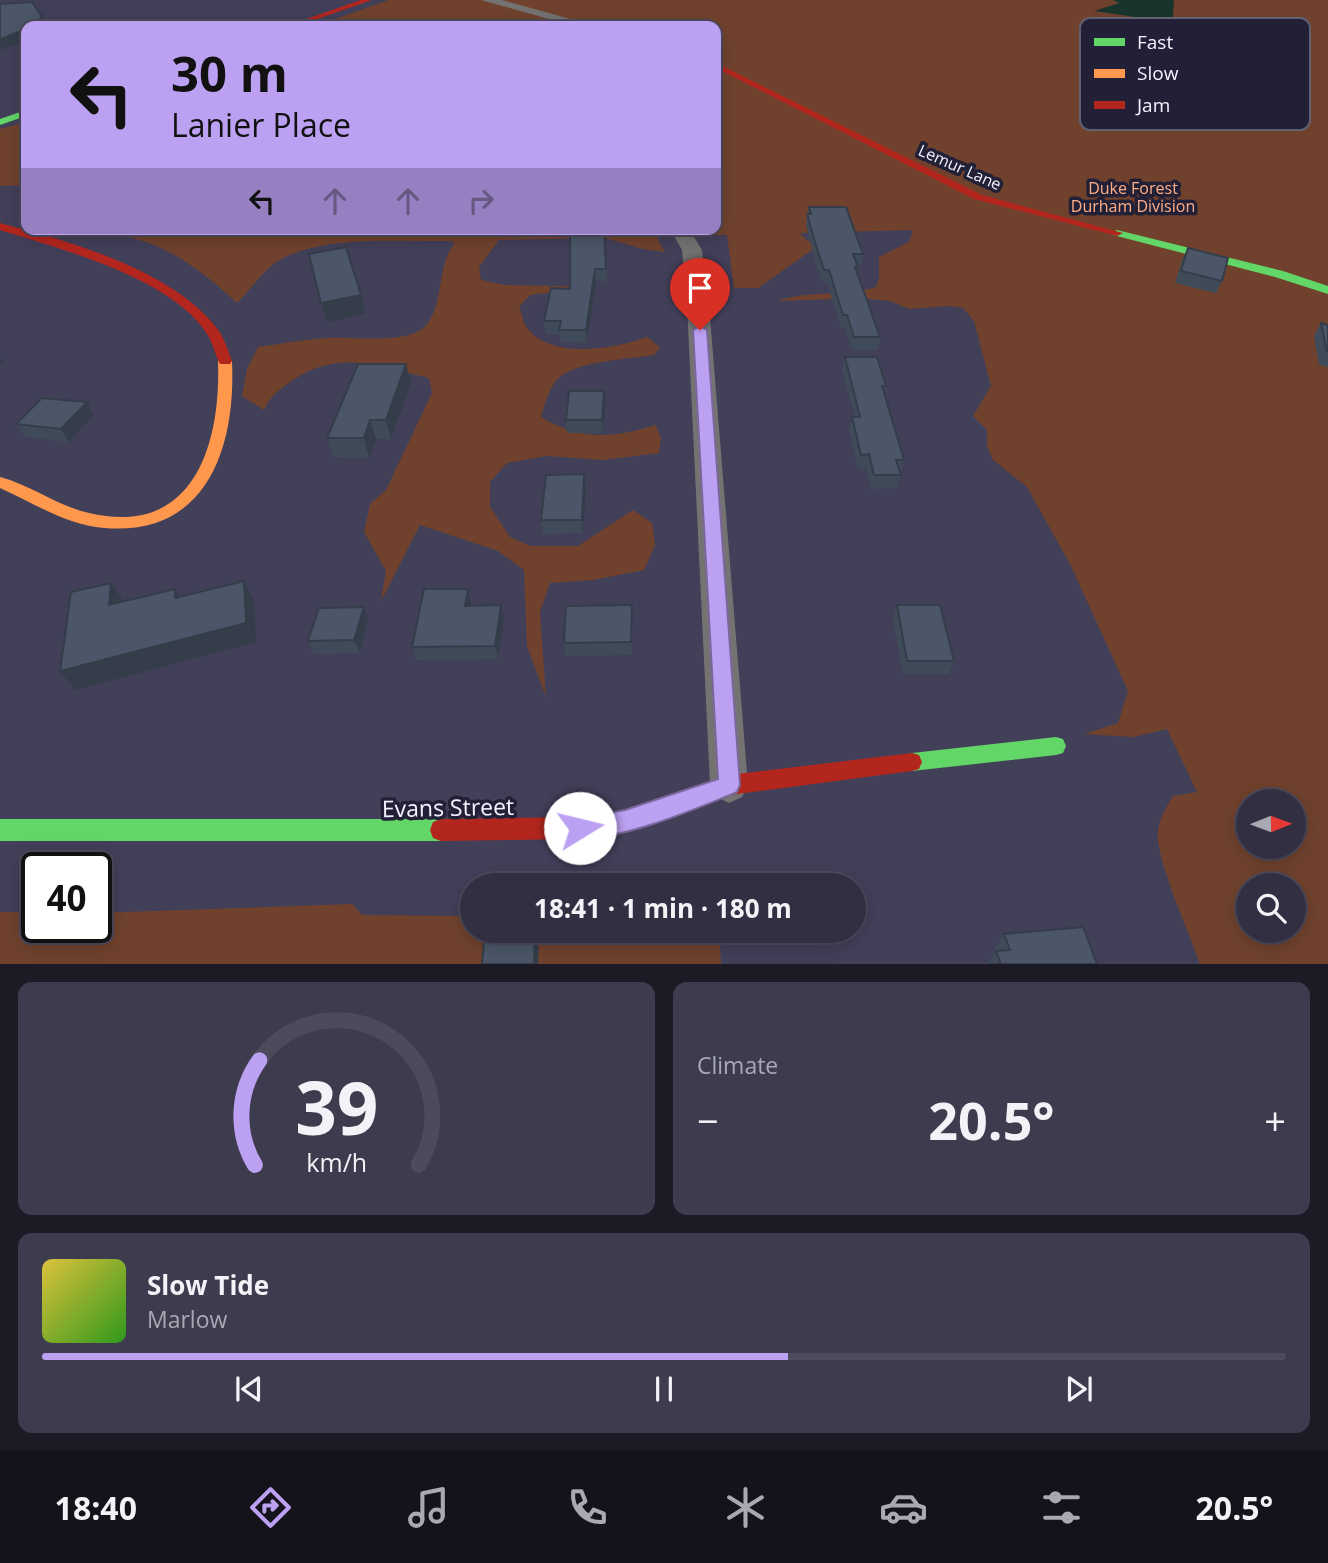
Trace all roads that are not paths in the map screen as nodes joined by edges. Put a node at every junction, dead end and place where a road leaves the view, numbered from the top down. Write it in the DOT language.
graph roads {
  1 [pos="368,0"];
  2 [pos="488,0"];
  3 [pos="305,21"];
  4 [pos="570,21"];
  5 [pos="721,68"];
  6 [pos="21,115"];
  7 [pos="0,121"];
  8 [pos="0,226"];
  9 [pos="21,234"];
  10 [pos="25,235"];
  11 [pos="684,236"];
  12 [pos="1328,290"];
  13 [pos="0,482"];
  14 [pos="1056,746"];
  15 [pos="729,785"];
  16 [pos="0,830"];
  1 -- 3 [label="street"];
  2 -- 4 [label="street"];
  5 -- 12 [label="street, Lemur Lane"];
  6 -- 7 [label="street"];
  8 -- 9 [label="street"];
  10 -- 13 [label="street"];
  11 -- 15 [label="street"];
  14 -- 15 [label="street, Evans Street"];
  15 -- 16 [label="street, Evans Street"];
}
